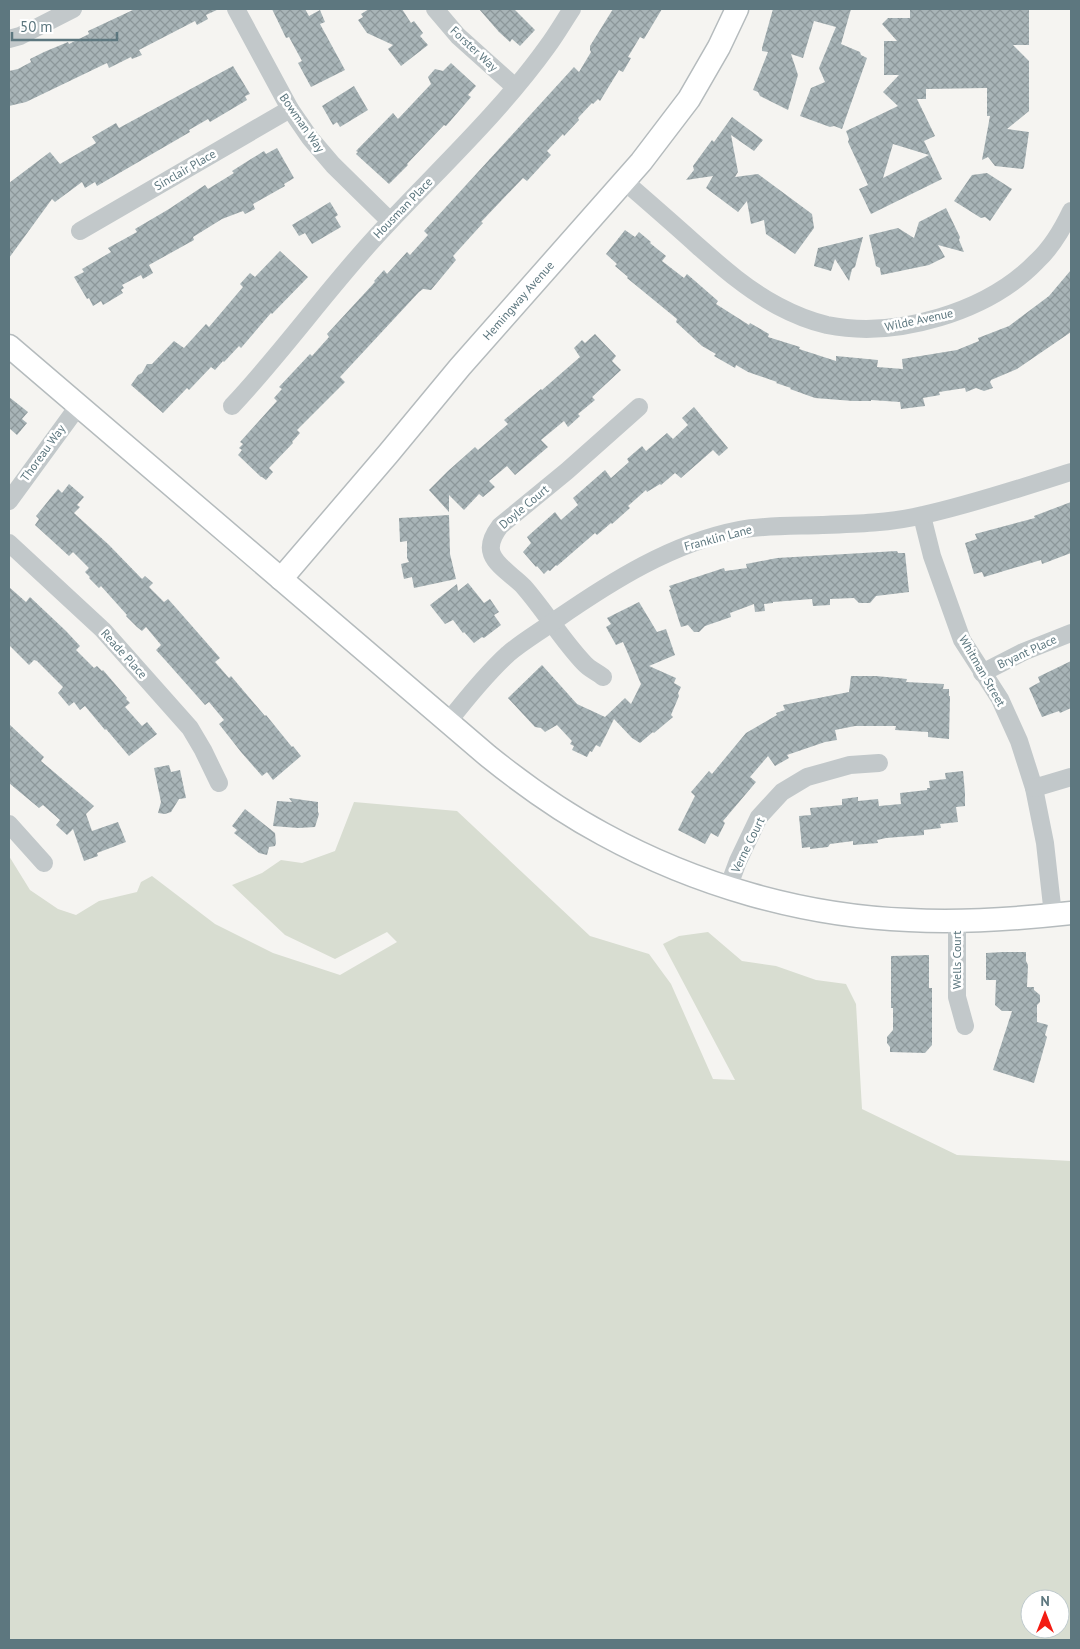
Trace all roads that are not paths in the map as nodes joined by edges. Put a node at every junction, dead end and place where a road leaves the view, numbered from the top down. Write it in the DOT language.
graph roads {
  1 [pos="73,9"];
  2 [pos="236,9"];
  3 [pos="435,9"];
  4 [pos="572,9"];
  5 [pos="737,9"];
  6 [pos="9,39"];
  7 [pos="515,87"];
  8 [pos="290,109"];
  9 [pos="622,184"];
  10 [pos="1071,211"];
  11 [pos="390,221"];
  12 [pos="80,231"];
  13 [pos="9,346"];
  14 [pos="79,405"];
  15 [pos="232,406"];
  16 [pos="639,407"];
  17 [pos="1071,472"];
  18 [pos="9,500"];
  19 [pos="922,516"];
  20 [pos="9,543"];
  21 [pos="281,578"];
  22 [pos="551,624"];
  23 [pos="1071,633"];
  24 [pos="982,673"];
  25 [pos="603,677"];
  26 [pos="448,722"];
  27 [pos="879,763"];
  28 [pos="1071,777"];
  29 [pos="219,782"];
  30 [pos="1034,788"];
  31 [pos="9,824"];
  32 [pos="44,863"];
  33 [pos="728,888"];
  34 [pos="1062,914"];
  35 [pos="957,922"];
  36 [pos="965,1026"];
  1 -- 6 [label="street"];
  2 -- 8 [label="street, Bowman Way"];
  3 -- 7 [label="street, Forster Way"];
  4 -- 7 [label="street, Housman Place"];
  5 -- 9 [label="main road, Hemingway Avenue"];
  7 -- 11 [label="street, Housman Place"];
  8 -- 11 [label="street, Bowman Way"];
  8 -- 12 [label="street, Sinclair Place"];
  9 -- 10 [label="street, Wilde Avenue"];
  9 -- 21 [label="main road, Hemingway Avenue"];
  11 -- 15 [label="street, Housman Place"];
  13 -- 14 [label="main road"];
  14 -- 18 [label="street, Thoreau Way"];
  14 -- 21 [label="main road"];
  16 -- 22 [label="street, Doyle Court"];
  17 -- 19 [label="street, Franklin Lane"];
  19 -- 22 [label="street, Franklin Lane"];
  19 -- 24 [label="street, Whitman Street"];
  20 -- 29 [label="street, Reade Place"];
  21 -- 26 [label="main road"];
  22 -- 25 [label="street, Doyle Court"];
  22 -- 26 [label="street, Franklin Lane"];
  23 -- 24 [label="street, Bryant Place"];
  24 -- 30 [label="street, Whitman Street"];
  26 -- 33 [label="main road"];
  27 -- 33 [label="street, Verne Court"];
  28 -- 30 [label="street"];
  30 -- 34 [label="street, Whitman Street"];
  31 -- 32 [label="street"];
  33 -- 35 [label="main road"];
  34 -- 35 [label="main road"];
  35 -- 36 [label="street, Wells Court"];
}
